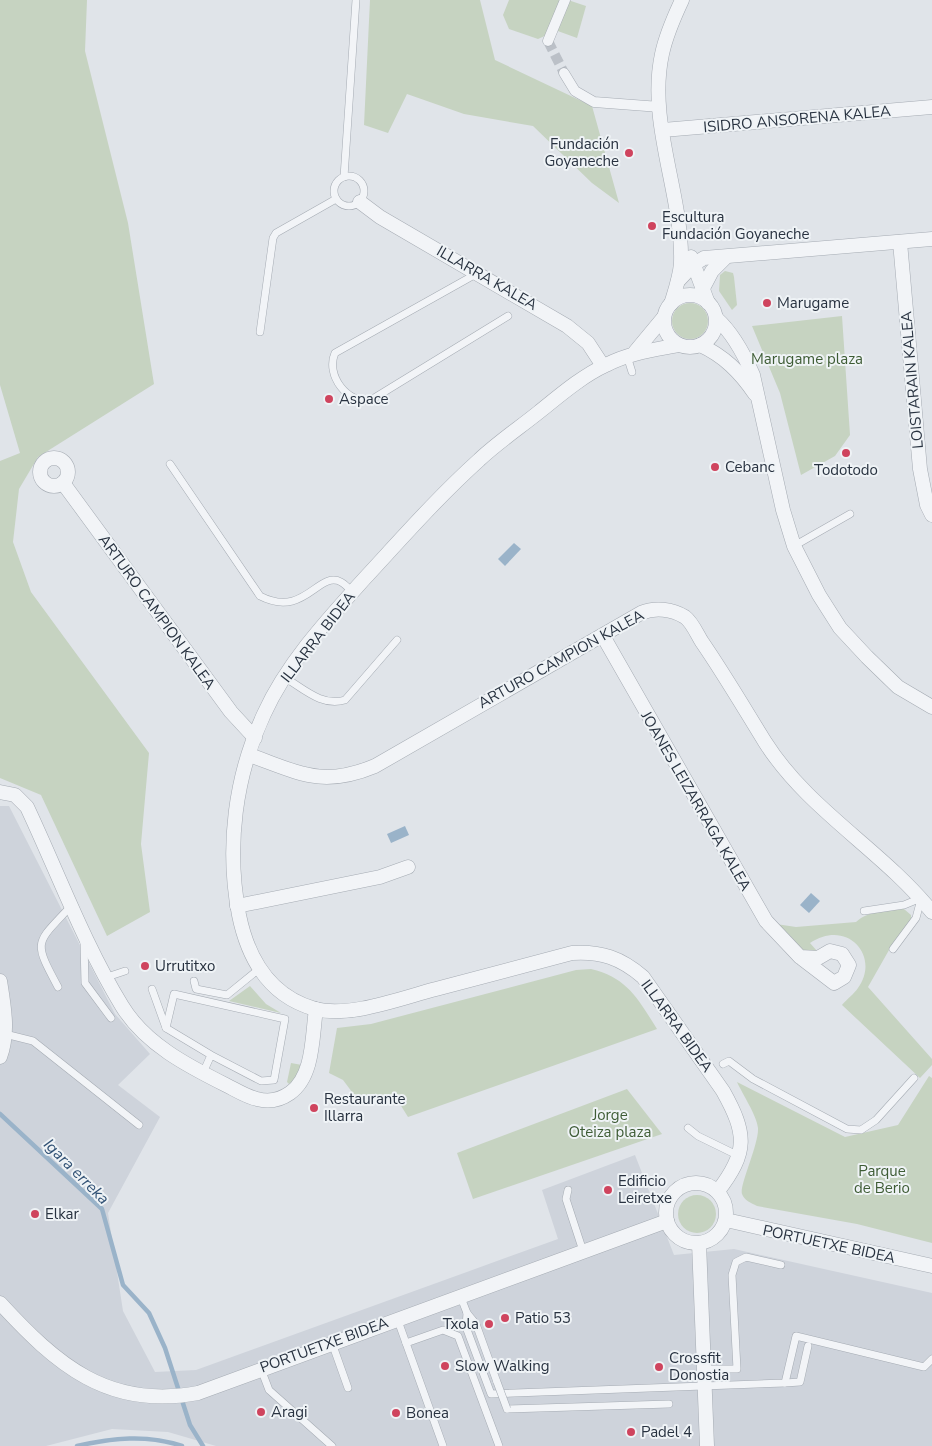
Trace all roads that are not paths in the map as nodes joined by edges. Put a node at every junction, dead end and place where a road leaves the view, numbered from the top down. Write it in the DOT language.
graph roads {
  1 [pos="356,0"];
  2 [pos="565,0"];
  3 [pos="682,0"];
  4 [pos="548,40"];
  5 [pos="564,73"];
  6 [pos="660,107"];
  7 [pos="932,107"];
  8 [pos="663,130"];
  9 [pos="344,177"];
  10 [pos="336,199"];
  11 [pos="360,202"];
  12 [pos="680,237"];
  13 [pos="932,239"];
  14 [pos="900,242"];
  15 [pos="725,258"];
  16 [pos="694,264"];
  17 [pos="476,273"];
  18 [pos="677,282"];
  19 [pos="705,296"];
  20 [pos="671,304"];
  21 [pos="508,316"];
  22 [pos="664,317"];
  23 [pos="716,318"];
  24 [pos="260,332"];
  25 [pos="679,345"];
  26 [pos="700,346"];
  27 [pos="631,354"];
  28 [pos="603,366"];
  29 [pos="632,372"];
  30 [pos="758,398"];
  31 [pos="170,464"];
  32 [pos="63,483"];
  33 [pos="850,514"];
  34 [pos="932,515"];
  35 [pos="794,546"];
  36 [pos="353,592"];
  37 [pos="603,636"];
  38 [pos="397,640"];
  39 [pos="880,669"];
  40 [pos="284,677"];
  41 [pos="932,696"];
  42 [pos="932,707"];
  43 [pos="255,738"];
  44 [pos="249,755"];
  45 [pos="0,792"];
  46 [pos="408,867"];
  47 [pos="921,898"];
  48 [pos="72,905"];
  49 [pos="238,906"];
  50 [pos="864,911"];
  51 [pos="932,912"];
  52 [pos="84,932"];
  53 [pos="893,949"];
  54 [pos="800,957"];
  55 [pos="259,969"];
  56 [pos="125,972"];
  57 [pos="107,977"];
  58 [pos="0,981"];
  59 [pos="194,981"];
  60 [pos="58,988"];
  61 [pos="152,989"];
  62 [pos="316,1009"];
  63 [pos="111,1018"];
  64 [pos="166,1028"];
  65 [pos="5,1034"];
  66 [pos="211,1055"];
  67 [pos="0,1057"];
  68 [pos="723,1064"];
  69 [pos="203,1073"];
  70 [pos="914,1078"];
  71 [pos="139,1125"];
  72 [pos="688,1128"];
  73 [pos="739,1156"];
  74 [pos="568,1190"];
  75 [pos="718,1191"];
  76 [pos="726,1220"];
  77 [pos="667,1221"];
  78 [pos="699,1243"];
  79 [pos="583,1251"];
  80 [pos="781,1265"];
  81 [pos="932,1266"];
  82 [pos="460,1295"];
  83 [pos="0,1303"];
  84 [pos="467,1312"];
  85 [pos="397,1318"];
  86 [pos="332,1342"];
  87 [pos="406,1343"];
  88 [pos="808,1346"];
  89 [pos="932,1359"];
  90 [pos="260,1369"];
  91 [pos="705,1369"];
  92 [pos="786,1383"];
  93 [pos="705,1387"];
  94 [pos="348,1388"];
  95 [pos="669,1404"];
  96 [pos="332,1446"];
  97 [pos="443,1446"];
  98 [pos="499,1446"];
  99 [pos="707,1446"];
  1 -- 9 [label="lane"];
  2 -- 4 [label="street"];
  3 -- 6 [label="street"];
  5 -- 6 [label="street"];
  6 -- 8 [label="street"];
  7 -- 8 [label="street, ISIDRO ANSORENA KALEA"];
  8 -- 12 [label="street"];
  9 -- 10 [label="lane"];
  9 -- 11 [label="lane"];
  10 -- 11 [label="lane"];
  10 -- 24 [label="lane"];
  11 -- 17 [label="street, ILLARRA KALEA"];
  12 -- 16 [label="street"];
  12 -- 18 [label="street"];
  13 -- 14 [label="street"];
  14 -- 15 [label="street"];
  14 -- 34 [label="street, LOISTARAIN KALEA"];
  15 -- 16 [label="street"];
  15 -- 19 [label="street"];
  16 -- 18 [label="street"];
  16 -- 19 [label="street"];
  17 -- 21 [label="lane"];
  17 -- 28 [label="street, ILLARRA KALEA"];
  18 -- 20 [label="street"];
  19 -- 20 [label="street"];
  19 -- 23 [label="street"];
  20 -- 22 [label="street"];
  22 -- 25 [label="street"];
  22 -- 27 [label="street, ILLARRA BIDEA"];
  23 -- 26 [label="street"];
  23 -- 30 [label="street"];
  25 -- 26 [label="street"];
  25 -- 27 [label="street, ILLARRA BIDEA"];
  26 -- 30 [label="street"];
  27 -- 28 [label="street, ILLARRA BIDEA"];
  27 -- 29 [label="lane"];
  28 -- 36 [label="street, ILLARRA BIDEA"];
  30 -- 35 [label="street"];
  31 -- 36 [label="lane"];
  32 -- 43 [label="street, ARTURO CAMPION KALEA"];
  33 -- 35 [label="lane"];
  35 -- 39 [label="street"];
  36 -- 40 [label="street, ILLARRA BIDEA"];
  37 -- 44 [label="street, ARTURO CAMPION KALEA"];
  37 -- 47 [label="street, ARTURO CAMPION KALEA"];
  37 -- 54 [label="street, JOANES LEIZARRAGA KALEA"];
  38 -- 40 [label="lane"];
  39 -- 41 [label="street"];
  39 -- 42 [label="street"];
  40 -- 43 [label="street, ILLARRA BIDEA"];
  43 -- 44 [label="street, ILLARRA BIDEA"];
  44 -- 49 [label="street, ILLARRA BIDEA"];
  45 -- 48 [label="street"];
  46 -- 49 [label="street"];
  47 -- 50 [label="lane"];
  47 -- 51 [label="street, ARTURO CAMPION KALEA"];
  47 -- 53 [label="lane"];
  48 -- 52 [label="street"];
  48 -- 60 [label="lane"];
  49 -- 55 [label="street, ILLARRA BIDEA"];
  52 -- 57 [label="street"];
  52 -- 63 [label="lane"];
  55 -- 59 [label="lane"];
  55 -- 62 [label="street, ILLARRA BIDEA"];
  56 -- 57 [label="lane"];
  57 -- 69 [label="street"];
  58 -- 65 [label="street"];
  61 -- 64 [label="lane"];
  62 -- 69 [label="street"];
  62 -- 73 [label="street, ILLARRA BIDEA"];
  64 -- 66 [label="lane"];
  64 -- 66 [label="lane"];
  65 -- 67 [label="street"];
  65 -- 71 [label="lane"];
  66 -- 69 [label="lane"];
  68 -- 70 [label="lane"];
  72 -- 73 [label="lane"];
  73 -- 75 [label="street, ILLARRA BIDEA"];
  74 -- 79 [label="lane"];
  75 -- 76 [label="street"];
  75 -- 77 [label="street"];
  76 -- 78 [label="street"];
  76 -- 81 [label="street, PORTUETXE BIDEA"];
  77 -- 78 [label="street"];
  77 -- 79 [label="street, PORTUETXE BIDEA"];
  78 -- 91 [label="street"];
  79 -- 82 [label="street, PORTUETXE BIDEA"];
  80 -- 91 [label="lane"];
  82 -- 84 [label="lane"];
  82 -- 85 [label="street, PORTUETXE BIDEA"];
  83 -- 90 [label="street, PORTUETXE BIDEA"];
  84 -- 93 [label="lane"];
  84 -- 95 [label="lane, bridge"];
  85 -- 86 [label="street, PORTUETXE BIDEA"];
  85 -- 87 [label="lane"];
  86 -- 90 [label="street, PORTUETXE BIDEA"];
  86 -- 94 [label="lane"];
  87 -- 97 [label="lane"];
  87 -- 98 [label="lane"];
  88 -- 92 [label="lane"];
  89 -- 92 [label="lane"];
  90 -- 96 [label="lane"];
  91 -- 93 [label="street"];
  92 -- 93 [label="lane"];
  93 -- 99 [label="street"];
}
